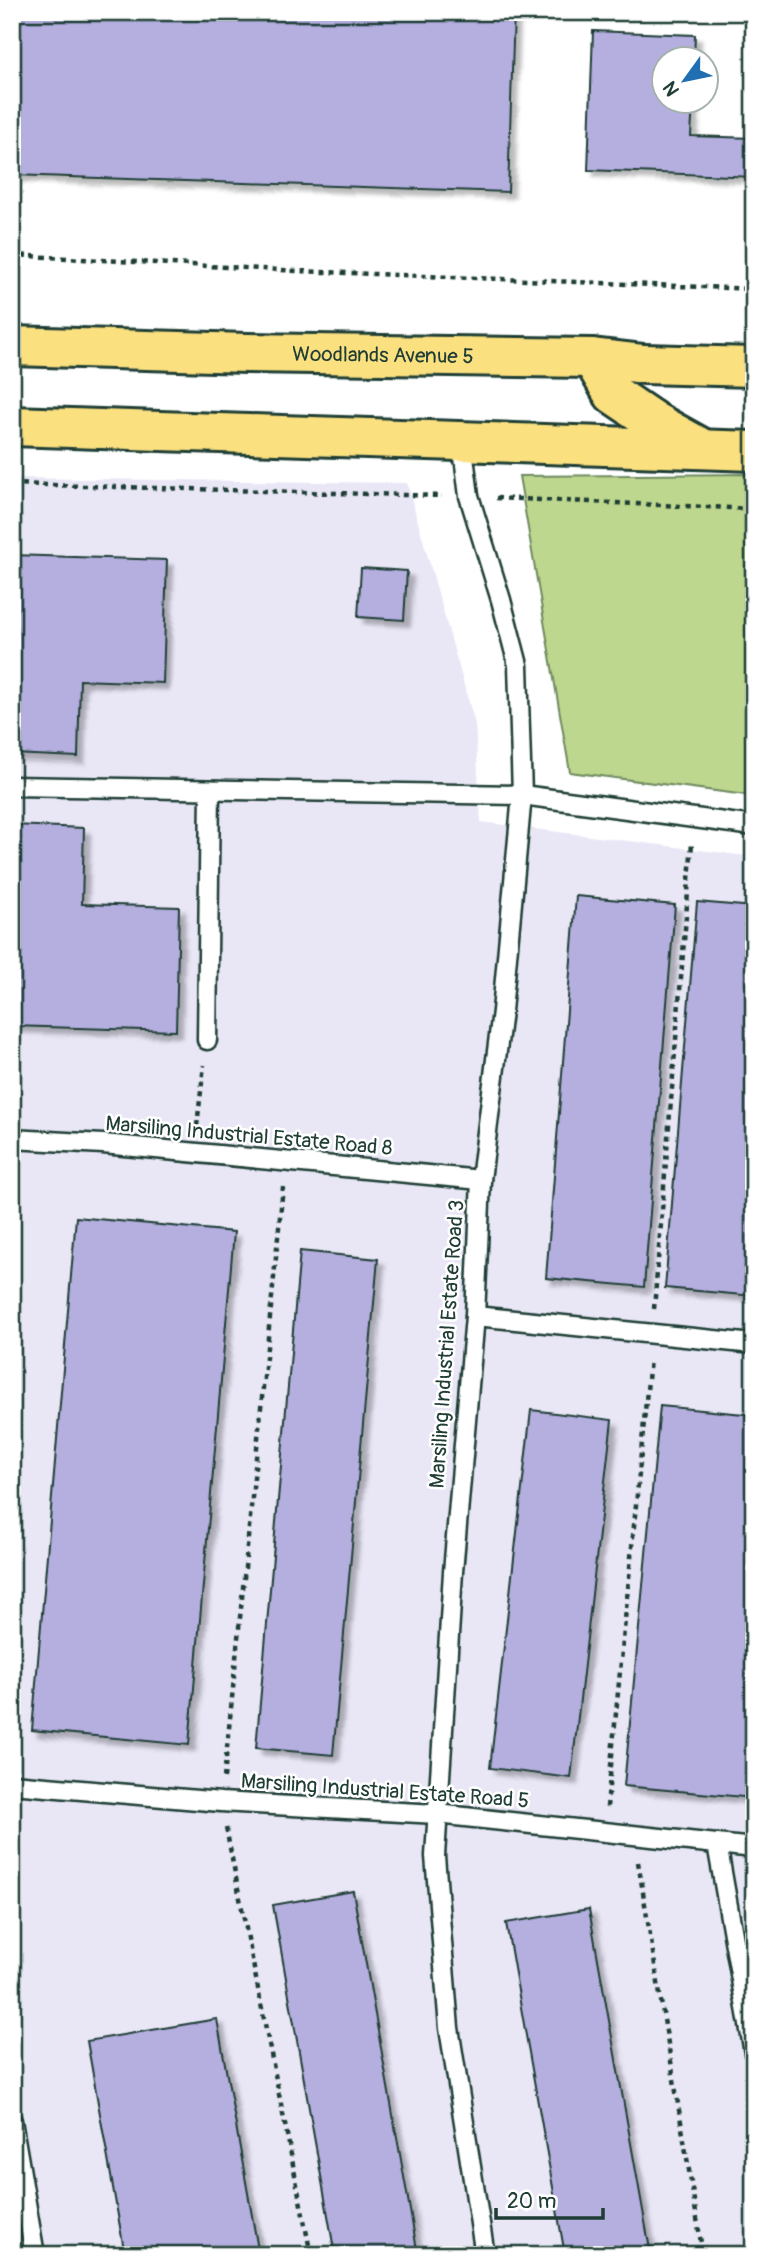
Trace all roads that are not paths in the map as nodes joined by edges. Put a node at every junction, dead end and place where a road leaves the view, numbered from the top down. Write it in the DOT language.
graph roads {
  1 [pos="12,346"];
  2 [pos="592,358"];
  3 [pos="754,367"];
  4 [pos="12,426"];
  5 [pos="462,441"];
  6 [pos="706,451"];
  7 [pos="754,451"];
  8 [pos="12,786"];
  9 [pos="210,790"];
  10 [pos="522,795"];
  11 [pos="754,826"];
  12 [pos="207,1040"];
  13 [pos="12,1139"];
  14 [pos="481,1180"];
  15 [pos="475,1316"];
  16 [pos="754,1344"];
  17 [pos="12,1784"];
  18 [pos="437,1814"];
  19 [pos="717,1844"];
  20 [pos="754,1848"];
  21 [pos="754,2053"];
  22 [pos="12,2121"];
  23 [pos="35,2255"];
  24 [pos="485,2255"];
  1 -- 2 [label="main road, Woodlands Avenue 5"];
  2 -- 3 [label="main road, Woodlands Avenue 5"];
  2 -- 6 [label="main road"];
  4 -- 5 [label="main road"];
  5 -- 6 [label="main road"];
  5 -- 10 [label="lane, Marsiling Industrial Estate Road 3"];
  6 -- 7 [label="main road"];
  8 -- 9 [label="lane"];
  9 -- 10 [label="lane"];
  9 -- 12 [label="lane"];
  10 -- 11 [label="lane"];
  10 -- 14 [label="lane, Marsiling Industrial Estate Road 3"];
  13 -- 14 [label="lane, Marsiling Industrial Estate Road 8"];
  14 -- 15 [label="lane, Marsiling Industrial Estate Road 3"];
  15 -- 16 [label="lane"];
  15 -- 18 [label="lane, Marsiling Industrial Estate Road 3"];
  17 -- 18 [label="lane, Marsiling Industrial Estate Road 5"];
  18 -- 19 [label="lane, Marsiling Industrial Estate Road 5"];
  18 -- 24 [label="lane, Marsiling Industrial Estate Road 3"];
  19 -- 20 [label="lane, Marsiling Industrial Estate Road 5"];
  19 -- 21 [label="lane"];
  22 -- 23 [label="lane"];
}
